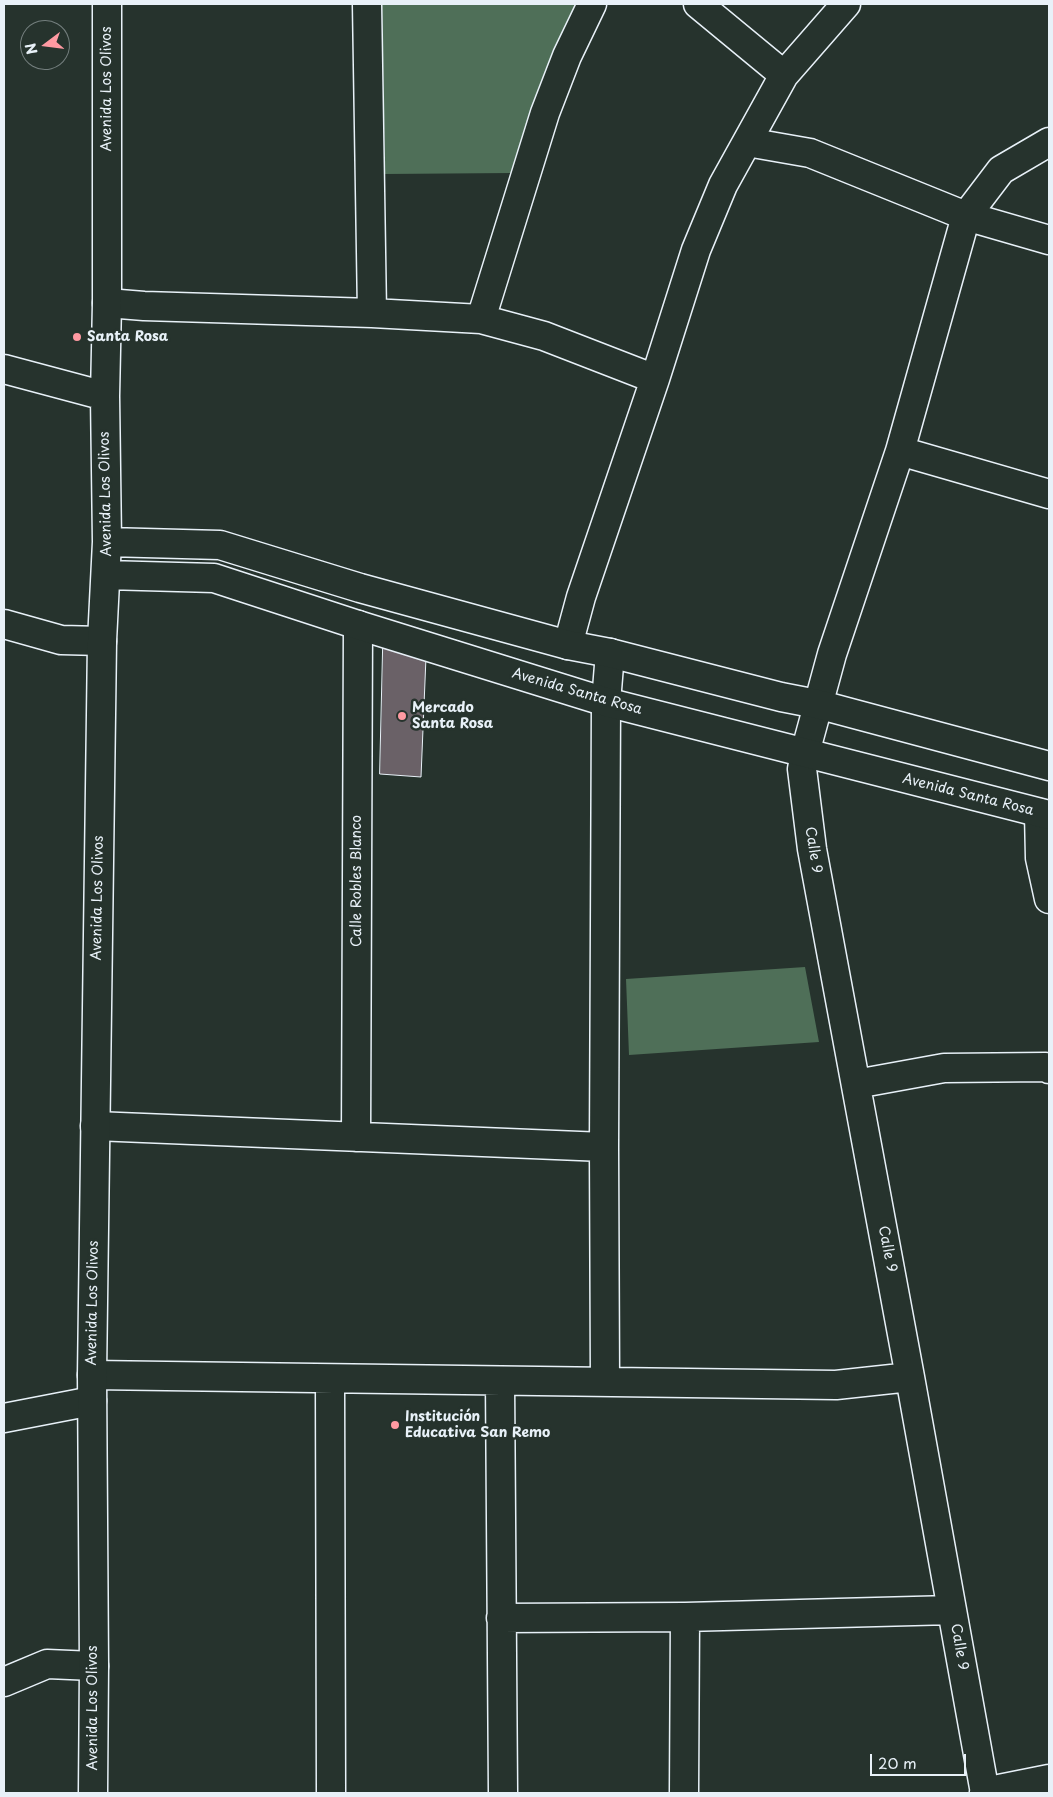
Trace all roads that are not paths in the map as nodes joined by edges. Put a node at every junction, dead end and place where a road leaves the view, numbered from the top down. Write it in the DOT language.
graph roads {
  1 [pos="107,4"];
  2 [pos="367,4"];
  3 [pos="592,4"];
  4 [pos="698,4"];
  5 [pos="846,4"];
  6 [pos="784,74"];
  7 [pos="747,142"];
  8 [pos="1049,142"];
  9 [pos="966,216"];
  10 [pos="1049,240"];
  11 [pos="107,303"];
  12 [pos="372,313"];
  13 [pos="481,319"];
  14 [pos="4,369"];
  15 [pos="655,379"];
  16 [pos="105,396"];
  17 [pos="900,451"];
  18 [pos="1049,494"];
  19 [pos="107,542"];
  20 [pos="106,575"];
  21 [pos="4,624"];
  22 [pos="358,625"];
  23 [pos="102,641"];
  24 [pos="568,645"];
  25 [pos="610,653"];
  26 [pos="606,702"];
  27 [pos="817,704"];
  28 [pos="805,754"];
  29 [pos="1049,766"];
  30 [pos="1044,814"];
  31 [pos="1049,899"];
  32 [pos="1049,1069"];
  33 [pos="856,1084"];
  34 [pos="95,1126"];
  35 [pos="356,1137"];
  36 [pos="604,1147"];
  37 [pos="910,1377"];
  38 [pos="330,1379"];
  39 [pos="500,1381"];
  40 [pos="605,1382"];
  41 [pos="92,1388"];
  42 [pos="4,1418"];
  43 [pos="952,1610"];
  44 [pos="501,1618"];
  45 [pos="685,1618"];
  46 [pos="94,1666"];
  47 [pos="4,1682"];
  48 [pos="1049,1779"];
  49 [pos="984,1792"];
  50 [pos="92,1793"];
  51 [pos="331,1793"];
  52 [pos="503,1793"];
  53 [pos="684,1793"];
  1 -- 11 [label="street, Avenida Los Olivos"];
  2 -- 12 [label="street"];
  3 -- 13 [label="street"];
  4 -- 6 [label="street"];
  5 -- 6 [label="street"];
  6 -- 7 [label="street"];
  7 -- 9 [label="street"];
  7 -- 15 [label="street"];
  8 -- 9 [label="street"];
  9 -- 10 [label="street"];
  9 -- 17 [label="street, Calle 9"];
  11 -- 12 [label="street"];
  11 -- 16 [label="street, Avenida Los Olivos"];
  12 -- 13 [label="street"];
  13 -- 15 [label="street"];
  14 -- 16 [label="street"];
  15 -- 24 [label="street"];
  16 -- 19 [label="street, Avenida Los Olivos"];
  17 -- 18 [label="street"];
  17 -- 27 [label="street, Calle 9"];
  19 -- 20 [label="street, Avenida Los Olivos"];
  19 -- 24 [label="street"];
  20 -- 22 [label="street, Avenida Santa Rosa"];
  20 -- 23 [label="street, Avenida Los Olivos"];
  21 -- 23 [label="street"];
  22 -- 26 [label="street, Avenida Santa Rosa"];
  22 -- 35 [label="street, Calle Robles Blanco"];
  23 -- 34 [label="street, Avenida Los Olivos"];
  24 -- 25 [label="street"];
  25 -- 26 [label="street"];
  25 -- 27 [label="street"];
  26 -- 28 [label="street, Avenida Santa Rosa"];
  26 -- 36 [label="street"];
  27 -- 28 [label="street, Calle 9"];
  27 -- 29 [label="street"];
  28 -- 30 [label="street, Avenida Santa Rosa"];
  28 -- 33 [label="street, Calle 9"];
  30 -- 31 [label="street"];
  32 -- 33 [label="street"];
  33 -- 37 [label="street, Calle 9"];
  34 -- 35 [label="street"];
  34 -- 41 [label="street, Avenida Los Olivos"];
  35 -- 36 [label="street"];
  36 -- 40 [label="street"];
  37 -- 40 [label="street"];
  37 -- 43 [label="street, Calle 9"];
  38 -- 39 [label="street"];
  38 -- 41 [label="street"];
  38 -- 51 [label="street"];
  39 -- 40 [label="street"];
  39 -- 44 [label="street"];
  41 -- 42 [label="street"];
  41 -- 46 [label="street, Avenida Los Olivos"];
  43 -- 45 [label="street"];
  43 -- 49 [label="street, Calle 9"];
  44 -- 45 [label="street"];
  44 -- 52 [label="street"];
  45 -- 53 [label="street"];
  46 -- 47 [label="street"];
  46 -- 50 [label="street, Avenida Los Olivos"];
  48 -- 49 [label="street"];
}
